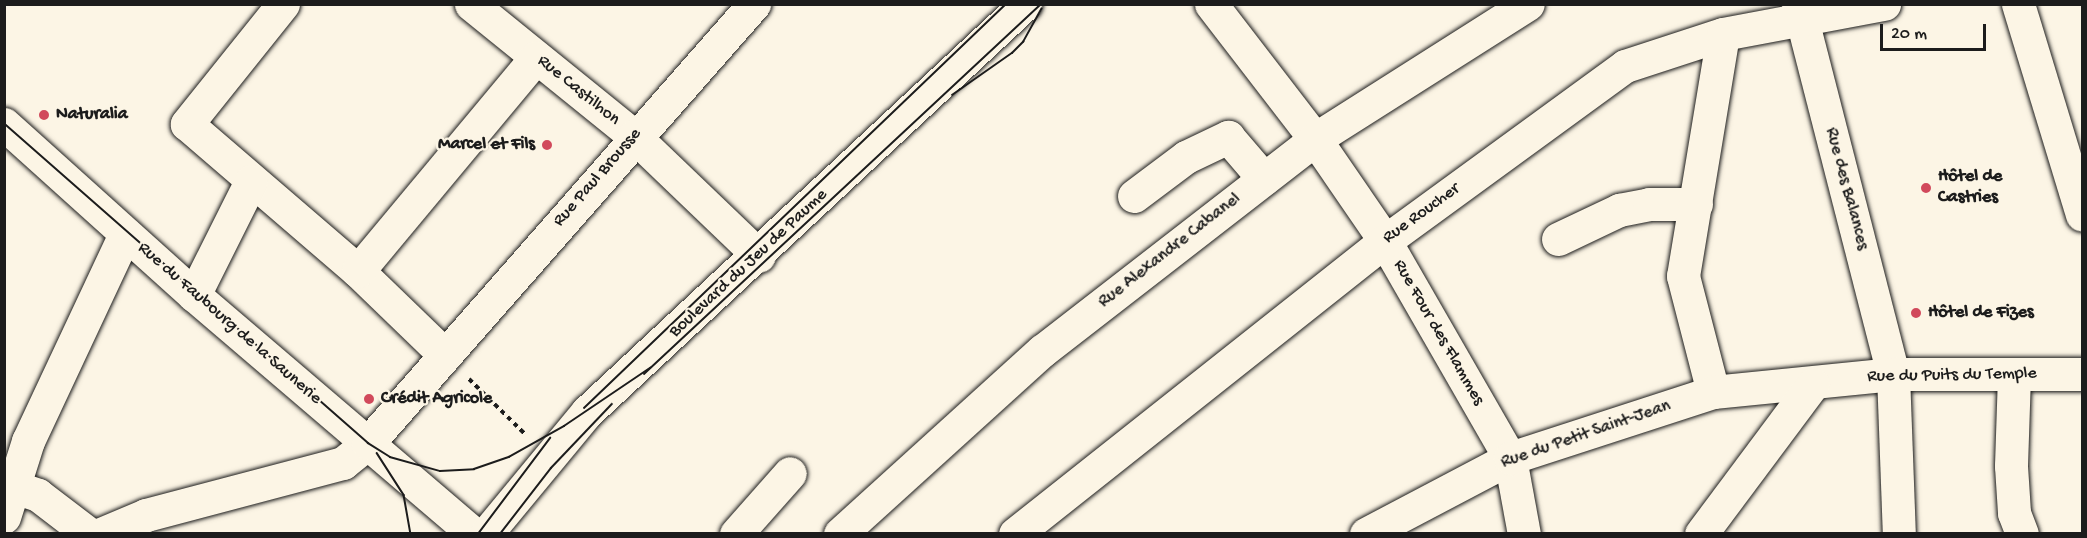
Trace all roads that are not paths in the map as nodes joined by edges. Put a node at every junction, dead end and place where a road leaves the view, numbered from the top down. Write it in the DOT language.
graph roads {
  1 [pos="282,4"];
  2 [pos="471,4"];
  3 [pos="754,4"];
  4 [pos="1024,4"];
  5 [pos="1211,4"];
  6 [pos="1528,4"];
  7 [pos="1884,4"];
  8 [pos="2018,4"];
  9 [pos="1800,11"];
  10 [pos="1723,34"];
  11 [pos="536,57"];
  12 [pos="4,124"];
  13 [pos="634,136"];
  14 [pos="1315,139"];
  15 [pos="1264,179"];
  16 [pos="251,181"];
  17 [pos="1134,196"];
  18 [pos="2080,196"];
  19 [pos="1696,204"];
  20 [pos="125,234"];
  21 [pos="1558,239"];
  22 [pos="1385,242"];
  23 [pos="759,256"];
  24 [pos="358,271"];
  25 [pos="194,295"];
  26 [pos="445,355"];
  27 [pos="1893,374"];
  28 [pos="2082,374"];
  29 [pos="2014,375"];
  30 [pos="1813,384"];
  31 [pos="1713,392"];
  32 [pos="368,443"];
  33 [pos="1510,458"];
  34 [pos="790,473"];
  35 [pos="9,502"];
  36 [pos="465,526"];
  37 [pos="89,534"];
  38 [pos="101,534"];
  39 [pos="486,534"];
  40 [pos="736,534"];
  41 [pos="840,534"];
  42 [pos="1015,534"];
  43 [pos="1366,534"];
  44 [pos="1524,534"];
  45 [pos="1701,534"];
  46 [pos="1899,534"];
  47 [pos="2022,534"];
  1 -- 16 [label="street"];
  2 -- 11 [label="street, Rue Castilhon"];
  3 -- 13 [label="street, Rue Paul Brousse"];
  4 -- 23 [label="street, Boulevard du Jeu de Paume"];
  5 -- 14 [label="street, Rue Four des Flammes"];
  6 -- 14 [label="street, Rue Alexandre Cabanel"];
  7 -- 9 [label="street, Rue Roucher"];
  8 -- 18 [label="street"];
  9 -- 10 [label="street, Rue Roucher"];
  9 -- 27 [label="street, Rue des Balances"];
  10 -- 19 [label="street"];
  10 -- 22 [label="street, Rue Roucher"];
  11 -- 13 [label="street, Rue Castilhon"];
  11 -- 24 [label="street"];
  12 -- 20 [label="street, Rue du Faubourg de la Saunerie"];
  13 -- 23 [label="street, Rue Castilhon"];
  13 -- 26 [label="street, Rue Paul Brousse"];
  14 -- 15 [label="street, Rue Alexandre Cabanel"];
  14 -- 22 [label="street, Rue Four des Flammes"];
  15 -- 17 [label="street"];
  15 -- 41 [label="street, Rue Alexandre Cabanel"];
  16 -- 24 [label="street"];
  16 -- 25 [label="street"];
  19 -- 21 [label="street"];
  19 -- 31 [label="street"];
  20 -- 25 [label="street, Rue du Faubourg de la Saunerie"];
  20 -- 35 [label="street"];
  22 -- 33 [label="street, Rue Four des Flammes"];
  22 -- 42 [label="street, Rue Roucher"];
  23 -- 39 [label="street, Boulevard du Jeu de Paume"];
  24 -- 26 [label="street"];
  25 -- 32 [label="street, Rue du Faubourg de la Saunerie"];
  26 -- 32 [label="street, Rue Paul Brousse"];
  27 -- 29 [label="street, Rue du Puits du Temple"];
  27 -- 30 [label="street, Rue du Puits du Temple"];
  27 -- 46 [label="street, Rue des Balances"];
  28 -- 29 [label="street, Rue du Puits du Temple"];
  29 -- 47 [label="street"];
  30 -- 31 [label="street, Rue du Puits du Temple"];
  30 -- 45 [label="street"];
  31 -- 33 [label="street, Rue du Petit Saint-Jean"];
  32 -- 36 [label="street, Rue du Faubourg de la Saunerie"];
  32 -- 38 [label="street, Rue Paul Brousse"];
  33 -- 43 [label="street, Rue du Petit Saint-Jean"];
  33 -- 44 [label="street, Rue Four des Flammes"];
  34 -- 40 [label="street"];
  35 -- 37 [label="street"];
}
